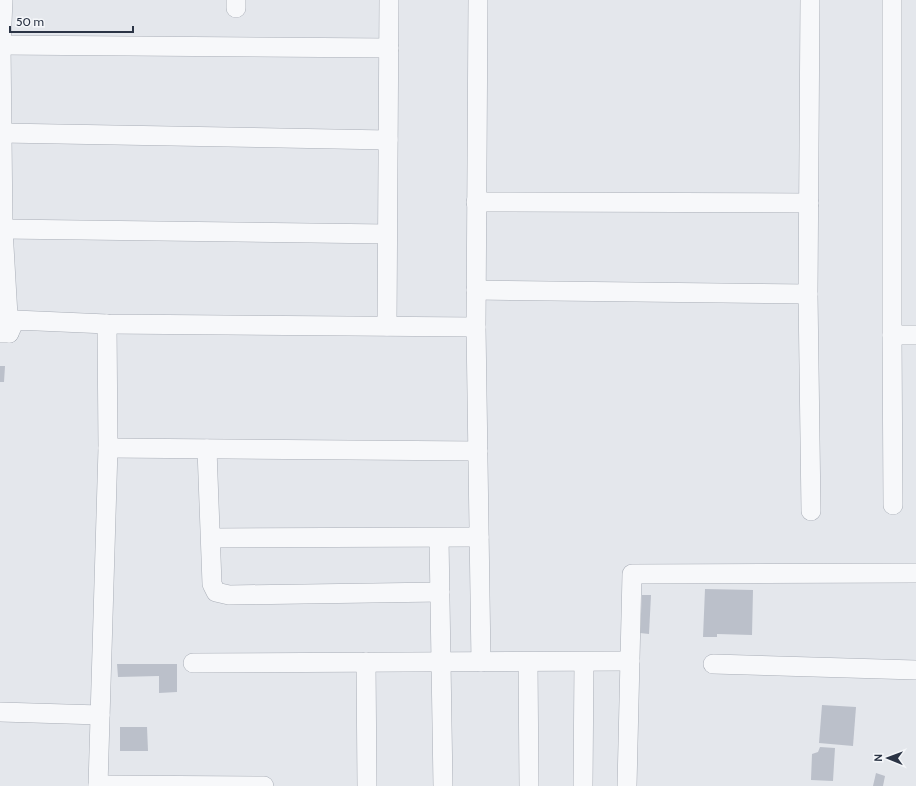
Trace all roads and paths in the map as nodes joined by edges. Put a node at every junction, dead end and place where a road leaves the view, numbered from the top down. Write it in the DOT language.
graph roads {
  1 [pos="3,0"];
  2 [pos="389,0"];
  3 [pos="478,0"];
  4 [pos="810,0"];
  5 [pos="892,0"];
  6 [pos="1,45"];
  7 [pos="389,48"];
  8 [pos="2,133"];
  9 [pos="388,140"];
  10 [pos="476,202"];
  11 [pos="809,203"];
  12 [pos="3,229"];
  13 [pos="387,234"];
  14 [pos="476,290"];
  15 [pos="808,294"];
  16 [pos="107,324"];
  17 [pos="387,326"];
  18 [pos="476,326"];
  19 [pos="4,333"];
  20 [pos="892,335"];
  21 [pos="916,335"];
  22 [pos="108,448"];
  23 [pos="207,449"];
  24 [pos="478,451"];
  25 [pos="892,505"];
  26 [pos="811,511"];
  27 [pos="479,537"];
  28 [pos="211,538"];
  29 [pos="439,538"];
  30 [pos="916,573"];
  31 [pos="440,592"];
  32 [pos="630,661"];
  33 [pos="366,662"];
  34 [pos="441,662"];
  35 [pos="481,662"];
  36 [pos="528,662"];
  37 [pos="584,662"];
  38 [pos="193,663"];
  39 [pos="713,664"];
  40 [pos="916,670"];
  41 [pos="0,712"];
  42 [pos="100,715"];
  43 [pos="98,785"];
  44 [pos="181,786"];
  45 [pos="264,786"];
  46 [pos="367,786"];
  47 [pos="443,786"];
  48 [pos="529,786"];
  49 [pos="583,786"];
  50 [pos="628,786"];
  1 -- 6 [label="street"];
  2 -- 7 [label="street"];
  3 -- 10 [label="street"];
  4 -- 11 [label="street"];
  5 -- 20 [label="street"];
  6 -- 7 [label="street"];
  6 -- 8 [label="street"];
  7 -- 9 [label="street"];
  8 -- 9 [label="street"];
  8 -- 12 [label="street"];
  9 -- 13 [label="street"];
  10 -- 11 [label="street"];
  10 -- 14 [label="street"];
  11 -- 15 [label="street"];
  12 -- 13 [label="street"];
  12 -- 19 [label="street"];
  13 -- 17 [label="street"];
  14 -- 15 [label="street"];
  14 -- 18 [label="street"];
  15 -- 26 [label="street"];
  16 -- 17 [label="street"];
  16 -- 19 [label="street"];
  16 -- 22 [label="street"];
  17 -- 18 [label="street"];
  18 -- 24 [label="street"];
  20 -- 21 [label="street"];
  20 -- 25 [label="street"];
  22 -- 23 [label="street"];
  22 -- 42 [label="street"];
  23 -- 24 [label="street"];
  23 -- 28 [label="street"];
  24 -- 27 [label="street"];
  27 -- 29 [label="street"];
  27 -- 35 [label="street"];
  28 -- 29 [label="street"];
  28 -- 31 [label="street"];
  29 -- 31 [label="street"];
  30 -- 32 [label="street"];
  31 -- 34 [label="street"];
  32 -- 37 [label="street"];
  32 -- 50 [label="street"];
  33 -- 34 [label="street"];
  33 -- 38 [label="street"];
  33 -- 46 [label="street"];
  34 -- 35 [label="street"];
  34 -- 47 [label="street"];
  35 -- 36 [label="street"];
  36 -- 37 [label="street"];
  36 -- 48 [label="street"];
  37 -- 49 [label="street"];
  39 -- 40 [label="street"];
  41 -- 42 [label="street"];
  42 -- 43 [label="street"];
  43 -- 44 [label="street"];
  44 -- 45 [label="street"];
}
